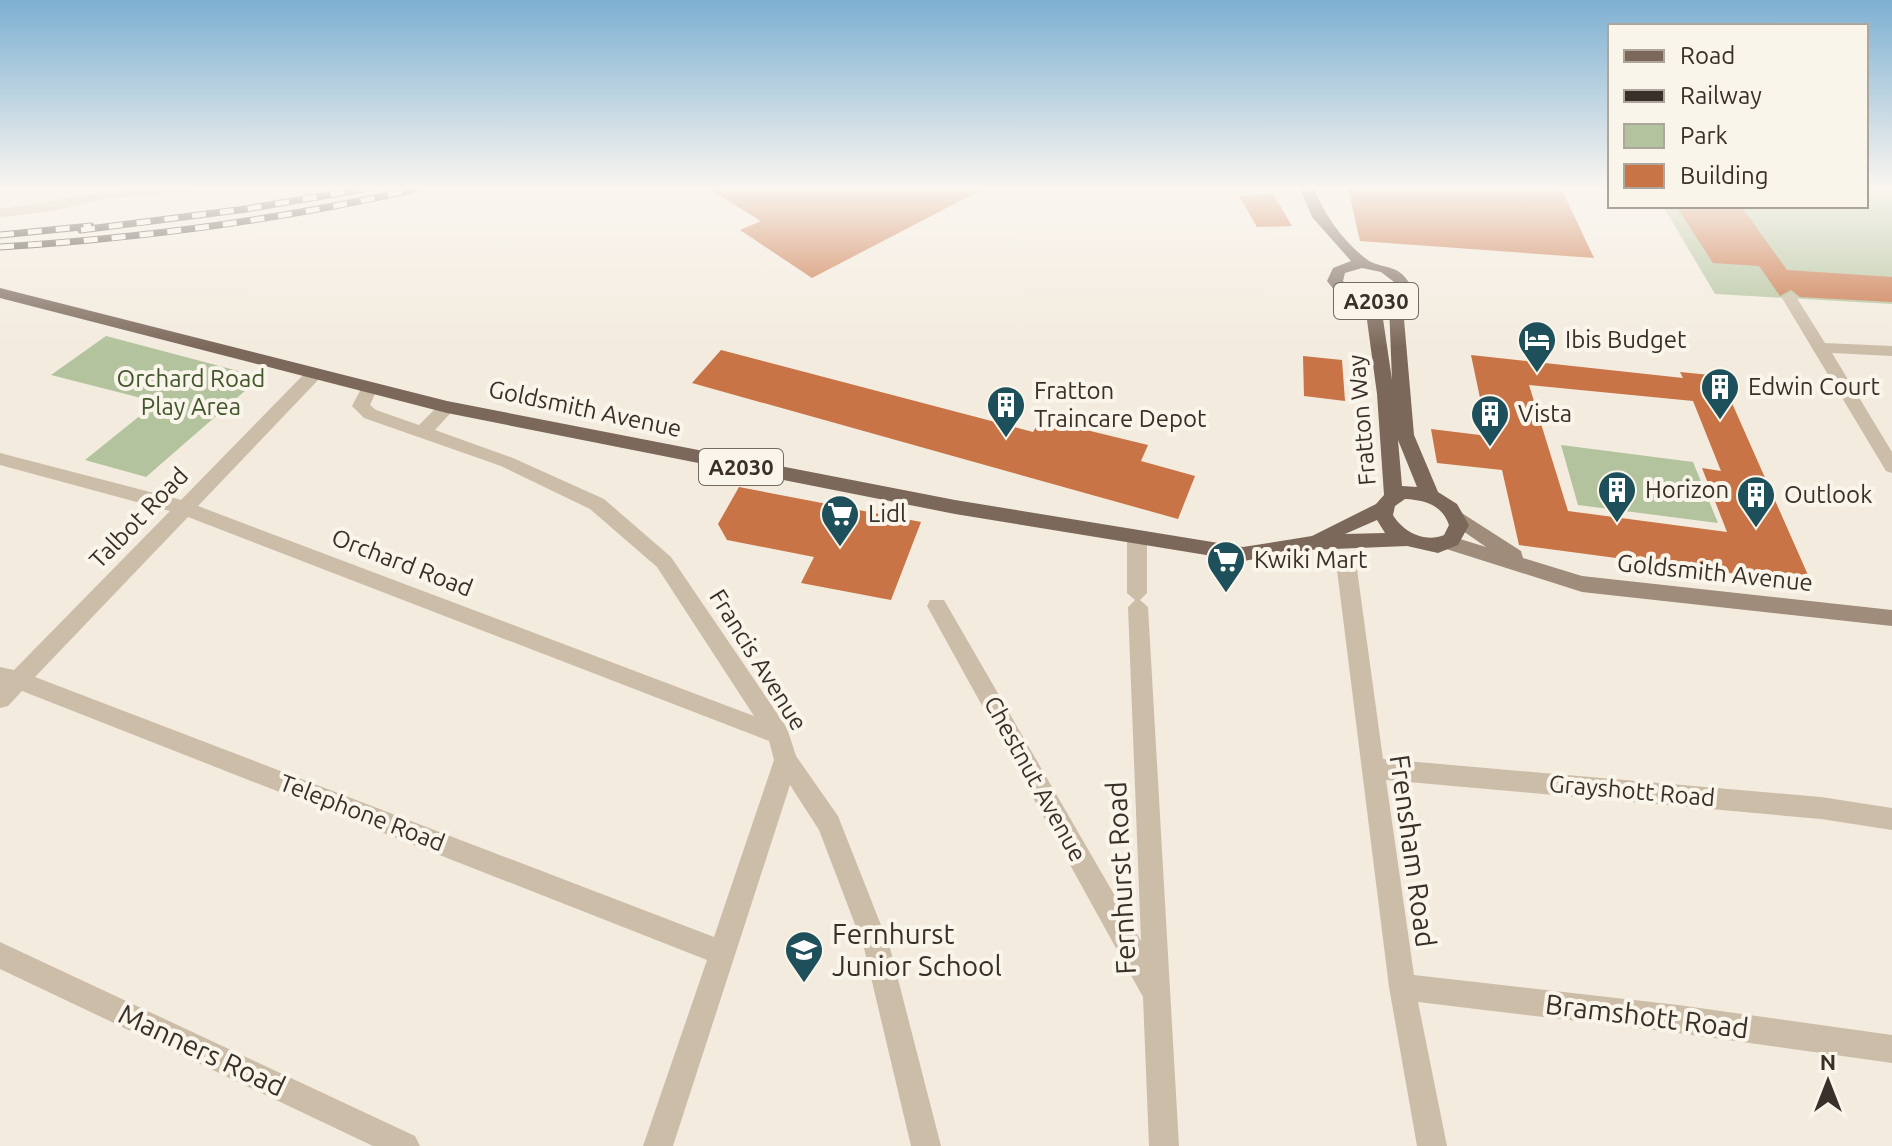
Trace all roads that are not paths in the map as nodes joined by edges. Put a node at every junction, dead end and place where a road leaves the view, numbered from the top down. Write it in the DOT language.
graph roads {
  1 [pos="1342,241"];
  2 [pos="1362,264"];
  3 [pos="0,293"];
  4 [pos="1398,297"];
  5 [pos="1790,298"];
  6 [pos="1359,299"];
  7 [pos="1822,348"];
  8 [pos="1892,351"];
  9 [pos="315,373"];
  10 [pos="370,387"];
  11 [pos="447,407"];
  12 [pos="423,432"];
  13 [pos="0,459"];
  14 [pos="1892,467"];
  15 [pos="1430,496"];
  16 [pos="1388,502"];
  17 [pos="184,508"];
  18 [pos="1457,517"];
  19 [pos="1137,538"];
  20 [pos="1408,539"];
  21 [pos="1447,542"];
  22 [pos="1309,543"];
  23 [pos="1346,562"];
  24 [pos="1534,570"];
  25 [pos="937,606"];
  26 [pos="1892,618"];
  27 [pos="10,678"];
  28 [pos="0,699"];
  29 [pos="782,747"];
  30 [pos="1371,768"];
  31 [pos="1892,819"];
  32 [pos="723,953"];
  33 [pos="0,955"];
  34 [pos="1402,987"];
  35 [pos="1157,995"];
  36 [pos="1892,1049"];
  37 [pos="405,1146"];
  38 [pos="658,1146"];
  39 [pos="926,1146"];
  40 [pos="1164,1146"];
  41 [pos="1432,1146"];
  1 -- 2 [label="main road, A2030"];
  2 -- 4 [label="main road, A2030"];
  2 -- 6 [label="main road, Fratton Way / A2030"];
  3 -- 9 [label="main road, Goldsmith Avenue / A2030"];
  4 -- 6 [label="main road, A2030"];
  4 -- 15 [label="main road, Fratton Way / A2030"];
  5 -- 7 [label="street"];
  6 -- 16 [label="main road, Fratton Way / A2030"];
  7 -- 8 [label="street"];
  7 -- 14 [label="street"];
  9 -- 10 [label="main road, Goldsmith Avenue / A2030"];
  9 -- 17 [label="street, Talbot Road"];
  10 -- 11 [label="main road, Goldsmith Avenue / A2030"];
  10 -- 12 [label="street, Francis Avenue"];
  11 -- 12 [label="street"];
  11 -- 19 [label="main road, Goldsmith Avenue / A2030"];
  12 -- 29 [label="street, Francis Avenue"];
  13 -- 17 [label="street, Orchard Road"];
  15 -- 16 [label="main road"];
  15 -- 18 [label="main road"];
  16 -- 20 [label="main road"];
  16 -- 22 [label="main road, Goldsmith Avenue / A2030"];
  17 -- 27 [label="street, Talbot Road"];
  17 -- 29 [label="street, Orchard Road"];
  18 -- 21 [label="main road"];
  18 -- 24 [label="main road, Goldsmith Avenue"];
  19 -- 22 [label="main road, Goldsmith Avenue / A2030"];
  19 -- 35 [label="street, Fernhurst Road"];
  20 -- 21 [label="main road"];
  20 -- 22 [label="main road, Goldsmith Avenue / A2030"];
  21 -- 24 [label="main road, Goldsmith Avenue"];
  23 -- 30 [label="street, Frensham Road"];
  24 -- 26 [label="main road, Goldsmith Avenue"];
  25 -- 35 [label="street, Chestnut Avenue"];
  27 -- 28 [label="street, Talbot Road"];
  27 -- 32 [label="street, Telephone Road"];
  29 -- 32 [label="street, Francis Avenue"];
  29 -- 39 [label="street"];
  30 -- 31 [label="street, Grayshott Road"];
  30 -- 34 [label="street, Frensham Road"];
  32 -- 38 [label="street, Francis Avenue"];
  33 -- 37 [label="street, Manners Road"];
  34 -- 36 [label="street, Bramshott Road"];
  34 -- 41 [label="street, Frensham Road"];
  35 -- 40 [label="street, Fernhurst Road"];
}
